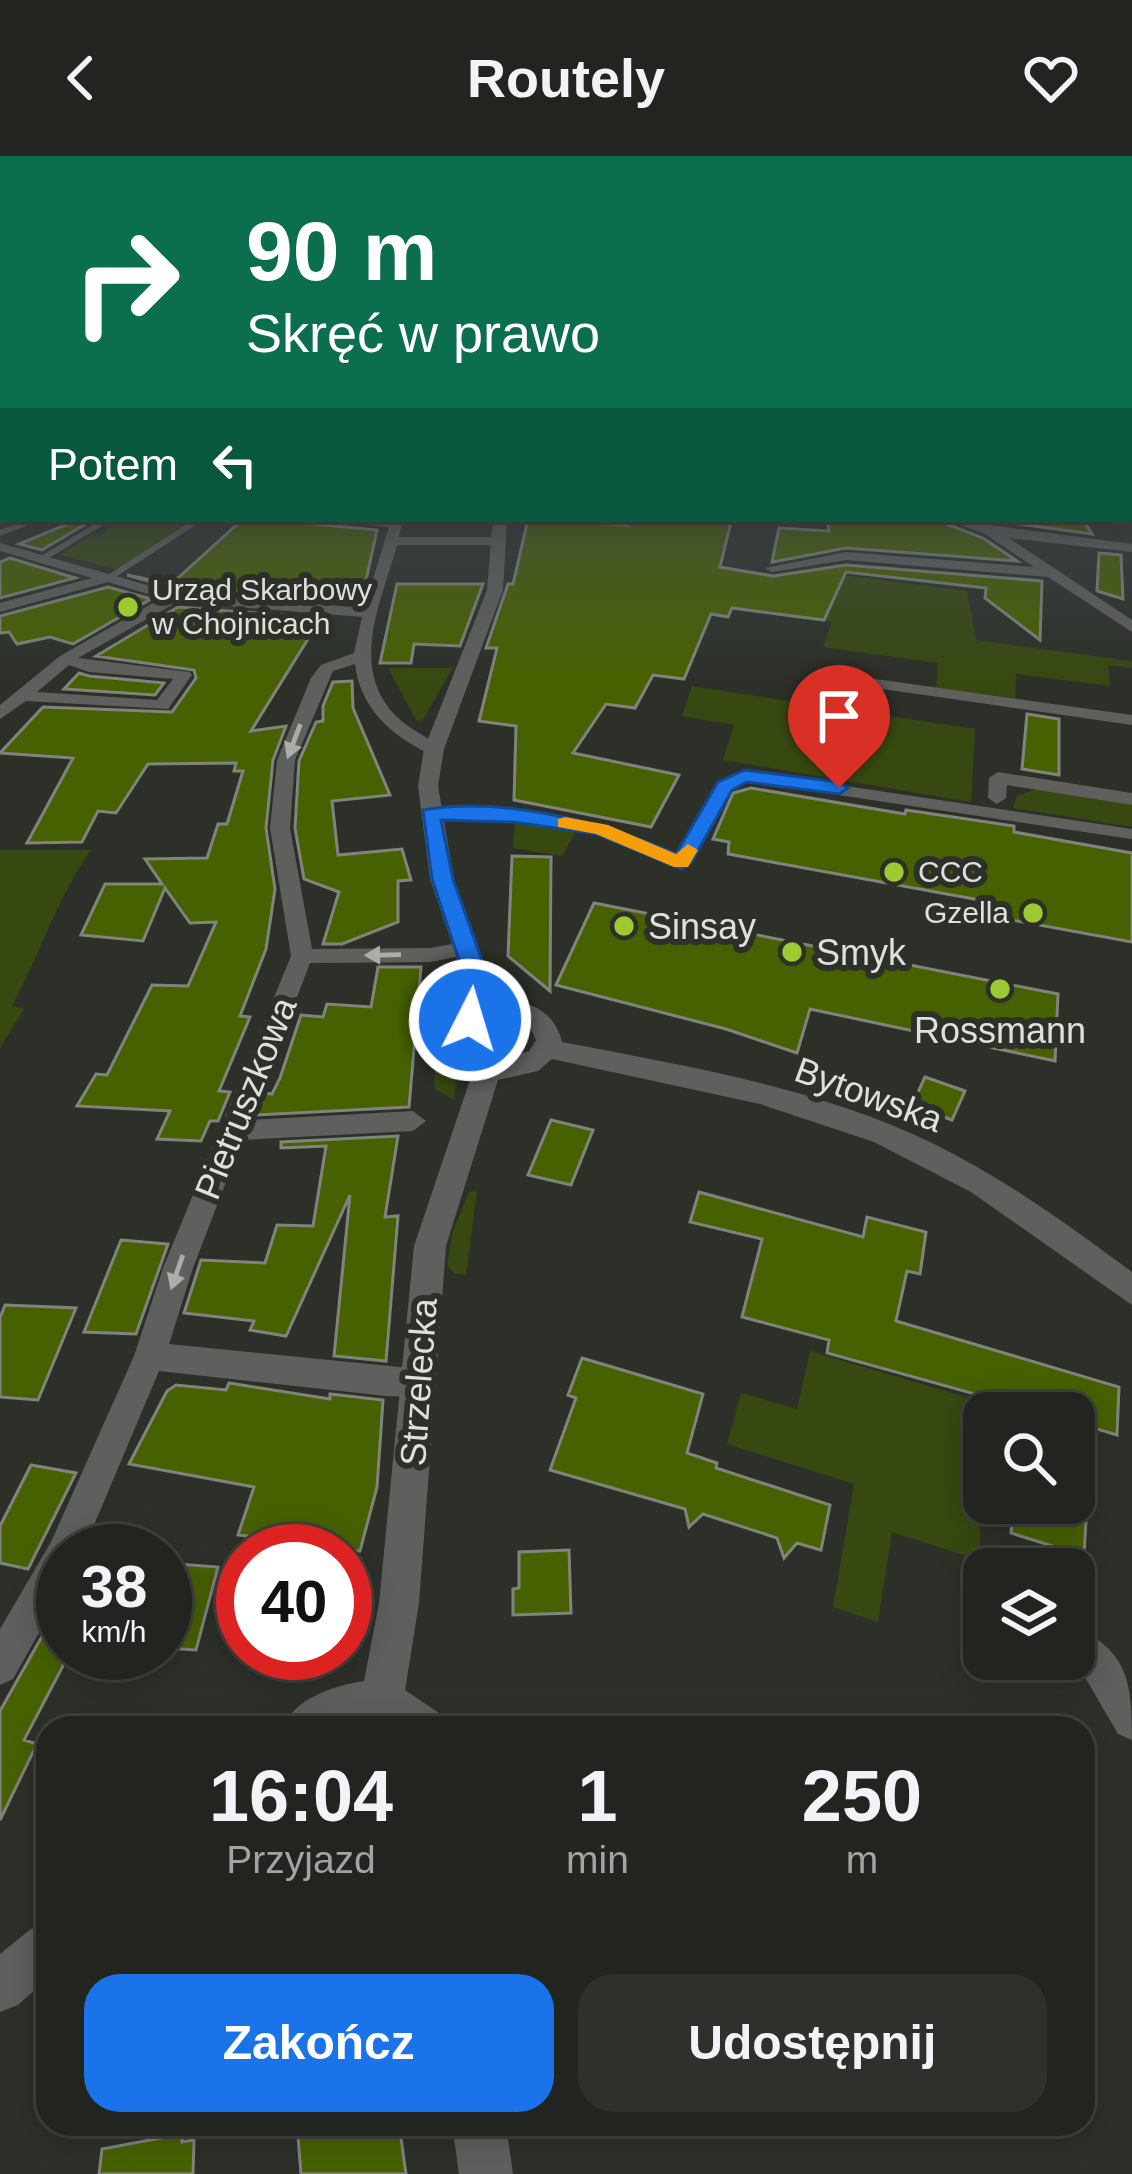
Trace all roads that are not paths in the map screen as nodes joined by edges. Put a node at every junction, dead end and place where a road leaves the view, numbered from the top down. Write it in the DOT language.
graph roads {
  1 [pos="31,522"];
  2 [pos="104,522"];
  3 [pos="197,522"];
  4 [pos="397,522"];
  5 [pos="500,522"];
  6 [pos="961,522"];
  7 [pos="990,531"];
  8 [pos="0,533"];
  9 [pos="498,541"];
  10 [pos="392,542"];
  11 [pos="0,547"];
  12 [pos="1132,548"];
  13 [pos="46,556"];
  14 [pos="772,568"];
  15 [pos="1053,573"];
  16 [pos="108,578"];
  17 [pos="174,597"];
  18 [pos="0,608"];
  19 [pos="1103,610"];
  20 [pos="1132,610"];
  21 [pos="373,613"];
  22 [pos="1132,627"];
  23 [pos="361,656"];
  24 [pos="66,659"];
  25 [pos="854,680"];
  26 [pos="19,696"];
  27 [pos="0,714"];
  28 [pos="1132,720"];
  29 [pos="434,749"];
  30 [pos="997,798"];
  31 [pos="1132,800"];
  32 [pos="430,814"];
  33 [pos="1132,834"];
  34 [pos="463,949"];
  35 [pos="302,956"];
  36 [pos="488,1011"];
  37 [pos="547,1048"];
  38 [pos="487,1070"];
  39 [pos="413,1120"];
  40 [pos="233,1131"];
  41 [pos="1132,1291"];
  42 [pos="150,1356"];
  43 [pos="420,1383"];
  44 [pos="77,1524"];
  45 [pos="36,1602"];
  46 [pos="1095,1663"];
  47 [pos="0,1666"];
  48 [pos="381,1702"];
  49 [pos="324,1716"];
  50 [pos="412,1716"];
  51 [pos="1132,1720"];
  52 [pos="36,1956"];
  53 [pos="0,1987"];
  54 [pos="481,2136"];
  55 [pos="486,2174"];
  1 -- 8 [label="street"];
  2 -- 13 [label="street"];
  3 -- 16 [label="street"];
  4 -- 10 [label="street"];
  5 -- 9 [label="street"];
  6 -- 7 [label="street"];
  7 -- 12 [label="street"];
  7 -- 15 [label="street"];
  9 -- 10 [label="street"];
  9 -- 29 [label="street"];
  10 -- 21 [label="street"];
  11 -- 13 [label="street"];
  13 -- 16 [label="street"];
  14 -- 15 [label="street"];
  15 -- 19 [label="street"];
  16 -- 17 [label="street"];
  16 -- 18 [label="street"];
  17 -- 21 [label="street"];
  17 -- 24 [label="street"];
  19 -- 20 [label="street"];
  19 -- 22 [label="street"];
  21 -- 23 [label="street"];
  23 -- 29 [label="street"];
  23 -- 35 [label="street, Pietruszkowa, one-way"];
  24 -- 26 [label="street"];
  24 -- 26 [label="street"];
  25 -- 28 [label="street"];
  26 -- 27 [label="street"];
  29 -- 32 [label="street"];
  30 -- 31 [label="street"];
  32 -- 33 [label="lane"];
  32 -- 34 [label="street"];
  34 -- 35 [label="street, one-way"];
  34 -- 36 [label="street"];
  35 -- 40 [label="street, Pietruszkowa"];
  36 -- 37 [label="street"];
  36 -- 38 [label="street"];
  37 -- 38 [label="street"];
  37 -- 41 [label="street, Bytowska"];
  38 -- 43 [label="street, Strzelecka"];
  39 -- 40 [label="street"];
  40 -- 42 [label="street, Pietruszkowa, one-way"];
  42 -- 43 [label="street"];
  42 -- 44 [label="street, Pietruszkowa"];
  43 -- 48 [label="street, Strzelecka"];
  45 -- 47 [label="street, Pietruszkowa"];
  46 -- 51 [label="street"];
  48 -- 49 [label="street"];
  48 -- 50 [label="street"];
  52 -- 53 [label="street"];
  54 -- 55 [label="street"];
}
